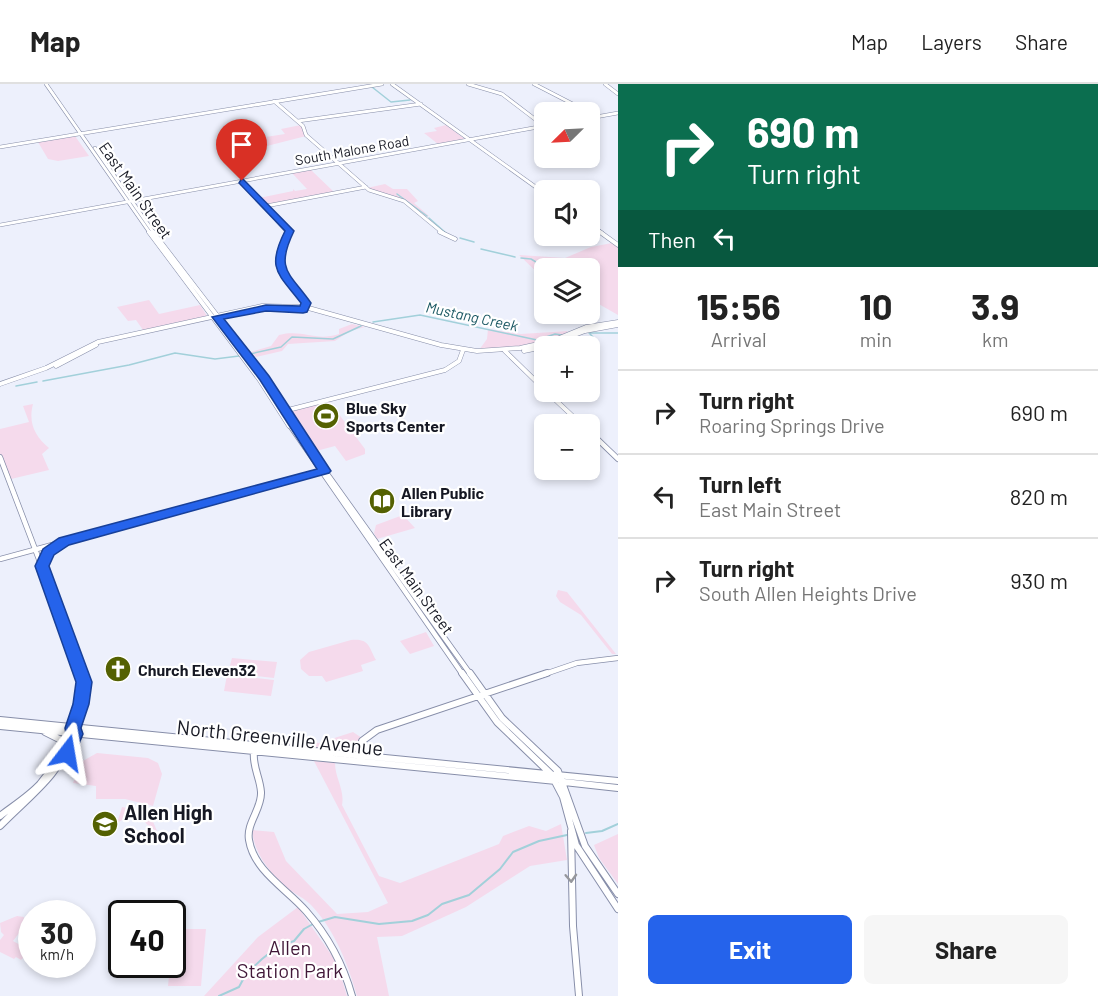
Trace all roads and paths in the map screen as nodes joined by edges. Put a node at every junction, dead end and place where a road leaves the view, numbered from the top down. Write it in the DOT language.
graph roads {
  1 [pos="46,84"];
  2 [pos="382,84"];
  3 [pos="394,84"];
  4 [pos="468,84"];
  5 [pos="534,84"];
  6 [pos="607,84"];
  7 [pos="618,93"];
  8 [pos="274,101"];
  9 [pos="569,102"];
  10 [pos="422,104"];
  11 [pos="618,113"];
  12 [pos="600,117"];
  13 [pos="534,118"];
  14 [pos="298,121"];
  15 [pos="534,128"];
  16 [pos="82,134"];
  17 [pos="471,140"];
  18 [pos="86,142"];
  19 [pos="93,147"];
  20 [pos="0,148"];
  21 [pos="101,160"];
  22 [pos="338,164"];
  23 [pos="242,181"];
  24 [pos="534,184"];
  25 [pos="366,187"];
  26 [pos="130,201"];
  27 [pos="266,206"];
  28 [pos="0,225"];
  29 [pos="147,226"];
  30 [pos="600,230"];
  31 [pos="455,239"];
  32 [pos="618,243"];
  33 [pos="179,273"];
  34 [pos="190,282"];
  35 [pos="197,294"];
  36 [pos="304,308"];
  37 [pos="214,317"];
  38 [pos="618,323"];
  39 [pos="568,336"];
  40 [pos="230,337"];
  41 [pos="534,346"];
  42 [pos="534,348"];
  43 [pos="463,351"];
  44 [pos="506,352"];
  45 [pos="534,379"];
  46 [pos="0,386"];
  47 [pos="559,402"];
  48 [pos="283,411"];
  49 [pos="571,414"];
  50 [pos="600,442"];
  51 [pos="0,457"];
  52 [pos="618,459"];
  53 [pos="322,471"];
  54 [pos="64,542"];
  55 [pos="36,549"];
  56 [pos="0,559"];
  57 [pos="42,566"];
  58 [pos="618,658"];
  59 [pos="481,694"];
  60 [pos="0,720"];
  61 [pos="0,726"];
  62 [pos="508,730"];
  63 [pos="43,731"];
  64 [pos="72,731"];
  65 [pos="65,742"];
  66 [pos="254,748"];
  67 [pos="360,759"];
  68 [pos="542,763"];
  69 [pos="536,773"];
  70 [pos="551,774"];
  71 [pos="560,774"];
  72 [pos="556,782"];
  73 [pos="564,782"];
  74 [pos="577,784"];
  75 [pos="618,785"];
  76 [pos="568,793"];
  77 [pos="0,816"];
  78 [pos="0,826"];
  79 [pos="571,830"];
  80 [pos="618,894"];
  81 [pos="618,909"];
  82 [pos="352,996"];
  83 [pos="579,996"];
  1 -- 16 [label="main road"];
  2 -- 8 [label="main road"];
  3 -- 10 [label="main road"];
  4 -- 13 [label="main road"];
  5 -- 9 [label="main road"];
  6 -- 7 [label="main road"];
  8 -- 14 [label="main road"];
  8 -- 16 [label="main road"];
  10 -- 14 [label="main road"];
  10 -- 17 [label="main road"];
  11 -- 12 [label="main road"];
  14 -- 22 [label="main road"];
  15 -- 17 [label="main road, South Malone Road"];
  16 -- 18 [label="main road, East Main Street"];
  16 -- 19 [label="main road, East Main Street"];
  16 -- 20 [label="main road"];
  17 -- 22 [label="main road, South Malone Road"];
  17 -- 24 [label="main road"];
  18 -- 19 [label="main road"];
  18 -- 21 [label="main road, East Main Street"];
  19 -- 21 [label="main road, East Main Street"];
  21 -- 26 [label="main road, East Main Street"];
  22 -- 23 [label="main road, South Malone Road"];
  22 -- 25 [label="main road"];
  23 -- 26 [label="main road, South Malone Road"];
  23 -- 27 [label="main road"];
  25 -- 27 [label="main road"];
  25 -- 31 [label="main road"];
  26 -- 28 [label="main road, South Malone Road"];
  26 -- 29 [label="main road, East Main Street"];
  27 -- 36 [label="main road"];
  29 -- 33 [label="main road, East Main Street"];
  29 -- 34 [label="main road, East Main Street"];
  30 -- 32 [label="main road"];
  33 -- 34 [label="main road"];
  33 -- 35 [label="main road, East Main Street"];
  34 -- 35 [label="main road, East Main Street"];
  35 -- 37 [label="main road, East Main Street"];
  36 -- 37 [label="main road"];
  36 -- 43 [label="main road"];
  37 -- 40 [label="main road, East Main Street"];
  37 -- 40 [label="main road, East Main Street"];
  37 -- 46 [label="main road"];
  38 -- 39 [label="main road"];
  38 -- 39 [label="main road"];
  40 -- 48 [label="main road, East Main Street"];
  40 -- 48 [label="main road, East Main Street"];
  41 -- 44 [label="main road"];
  42 -- 44 [label="main road"];
  43 -- 44 [label="main road"];
  43 -- 48 [label="main road"];
  44 -- 45 [label="main road"];
  47 -- 49 [label="main road"];
  48 -- 53 [label="main road, East Main Street"];
  50 -- 52 [label="main road"];
  51 -- 55 [label="main road"];
  53 -- 54 [label="main road"];
  53 -- 59 [label="main road, East Main Street"];
  54 -- 55 [label="main road"];
  54 -- 57 [label="main road"];
  55 -- 56 [label="main road"];
  55 -- 57 [label="main road"];
  57 -- 64 [label="main road"];
  58 -- 59 [label="main road"];
  59 -- 62 [label="main road, East Main Street"];
  59 -- 67 [label="main road"];
  60 -- 64 [label="main road, North Greenville Avenue"];
  61 -- 63 [label="main road, North Greenville Avenue"];
  62 -- 68 [label="main road, East Main Street"];
  62 -- 71 [label="main road, East Main Street"];
  63 -- 64 [label="main road, North Greenville Avenue"];
  63 -- 65 [label="main road"];
  64 -- 65 [label="main road"];
  64 -- 66 [label="main road, North Greenville Avenue"];
  64 -- 78 [label="main road"];
  65 -- 77 [label="main road"];
  66 -- 67 [label="main road, North Greenville Avenue"];
  66 -- 82 [label="main road"];
  67 -- 69 [label="main road, North Greenville Avenue"];
  67 -- 72 [label="main road, North Greenville Avenue"];
  68 -- 69 [label="main road"];
  68 -- 70 [label="main road, East Main Street"];
  69 -- 70 [label="main road, North Greenville Avenue"];
  70 -- 71 [label="main road, North Greenville Avenue"];
  70 -- 72 [label="main road, East Main Street"];
  71 -- 73 [label="main road, East Main Street"];
  71 -- 75 [label="main road, North Greenville Avenue"];
  72 -- 73 [label="main road, North Greenville Avenue"];
  72 -- 79 [label="main road, East Main Street"];
  73 -- 74 [label="main road, North Greenville Avenue"];
  73 -- 76 [label="main road, East Main Street"];
  74 -- 75 [label="main road, North Greenville Avenue"];
  74 -- 76 [label="main road"];
  76 -- 80 [label="main road, East Main Street"];
  79 -- 81 [label="main road"];
  79 -- 83 [label="main road, East Main Street, one-way"];
}
